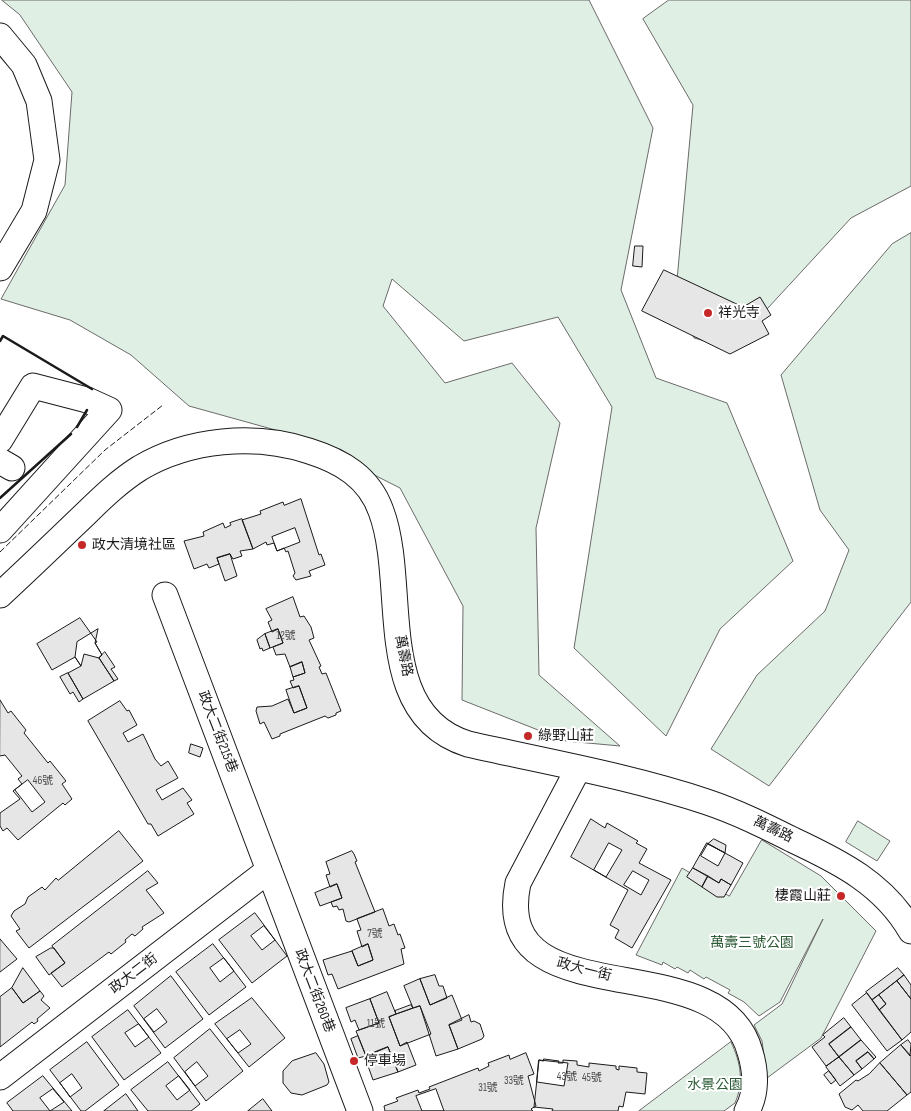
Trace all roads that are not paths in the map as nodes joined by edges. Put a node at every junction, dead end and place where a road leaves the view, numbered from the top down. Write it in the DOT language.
graph roads {
  1 [pos="0,36"];
  2 [pos="0,268"];
  3 [pos="0,440"];
  4 [pos="0,530"];
  5 [pos="165,594"];
  6 [pos="0,595"];
  7 [pos="578,769"];
  8 [pos="269,870"];
  9 [pos="911,931"];
  10 [pos="0,1077"];
  11 [pos="360,1111"];
  12 [pos="747,1111"];
  1 -- 2 [label="street"];
  3 -- 4 [label="street"];
  5 -- 8 [label="street, 政大二街215巷"];
  6 -- 7 [label="street, 萬壽路"];
  7 -- 9 [label="street, 萬壽路"];
  7 -- 12 [label="street, 政大一街"];
  8 -- 10 [label="street, 政大二街"];
  8 -- 11 [label="street, 政大二街260巷"];
}
